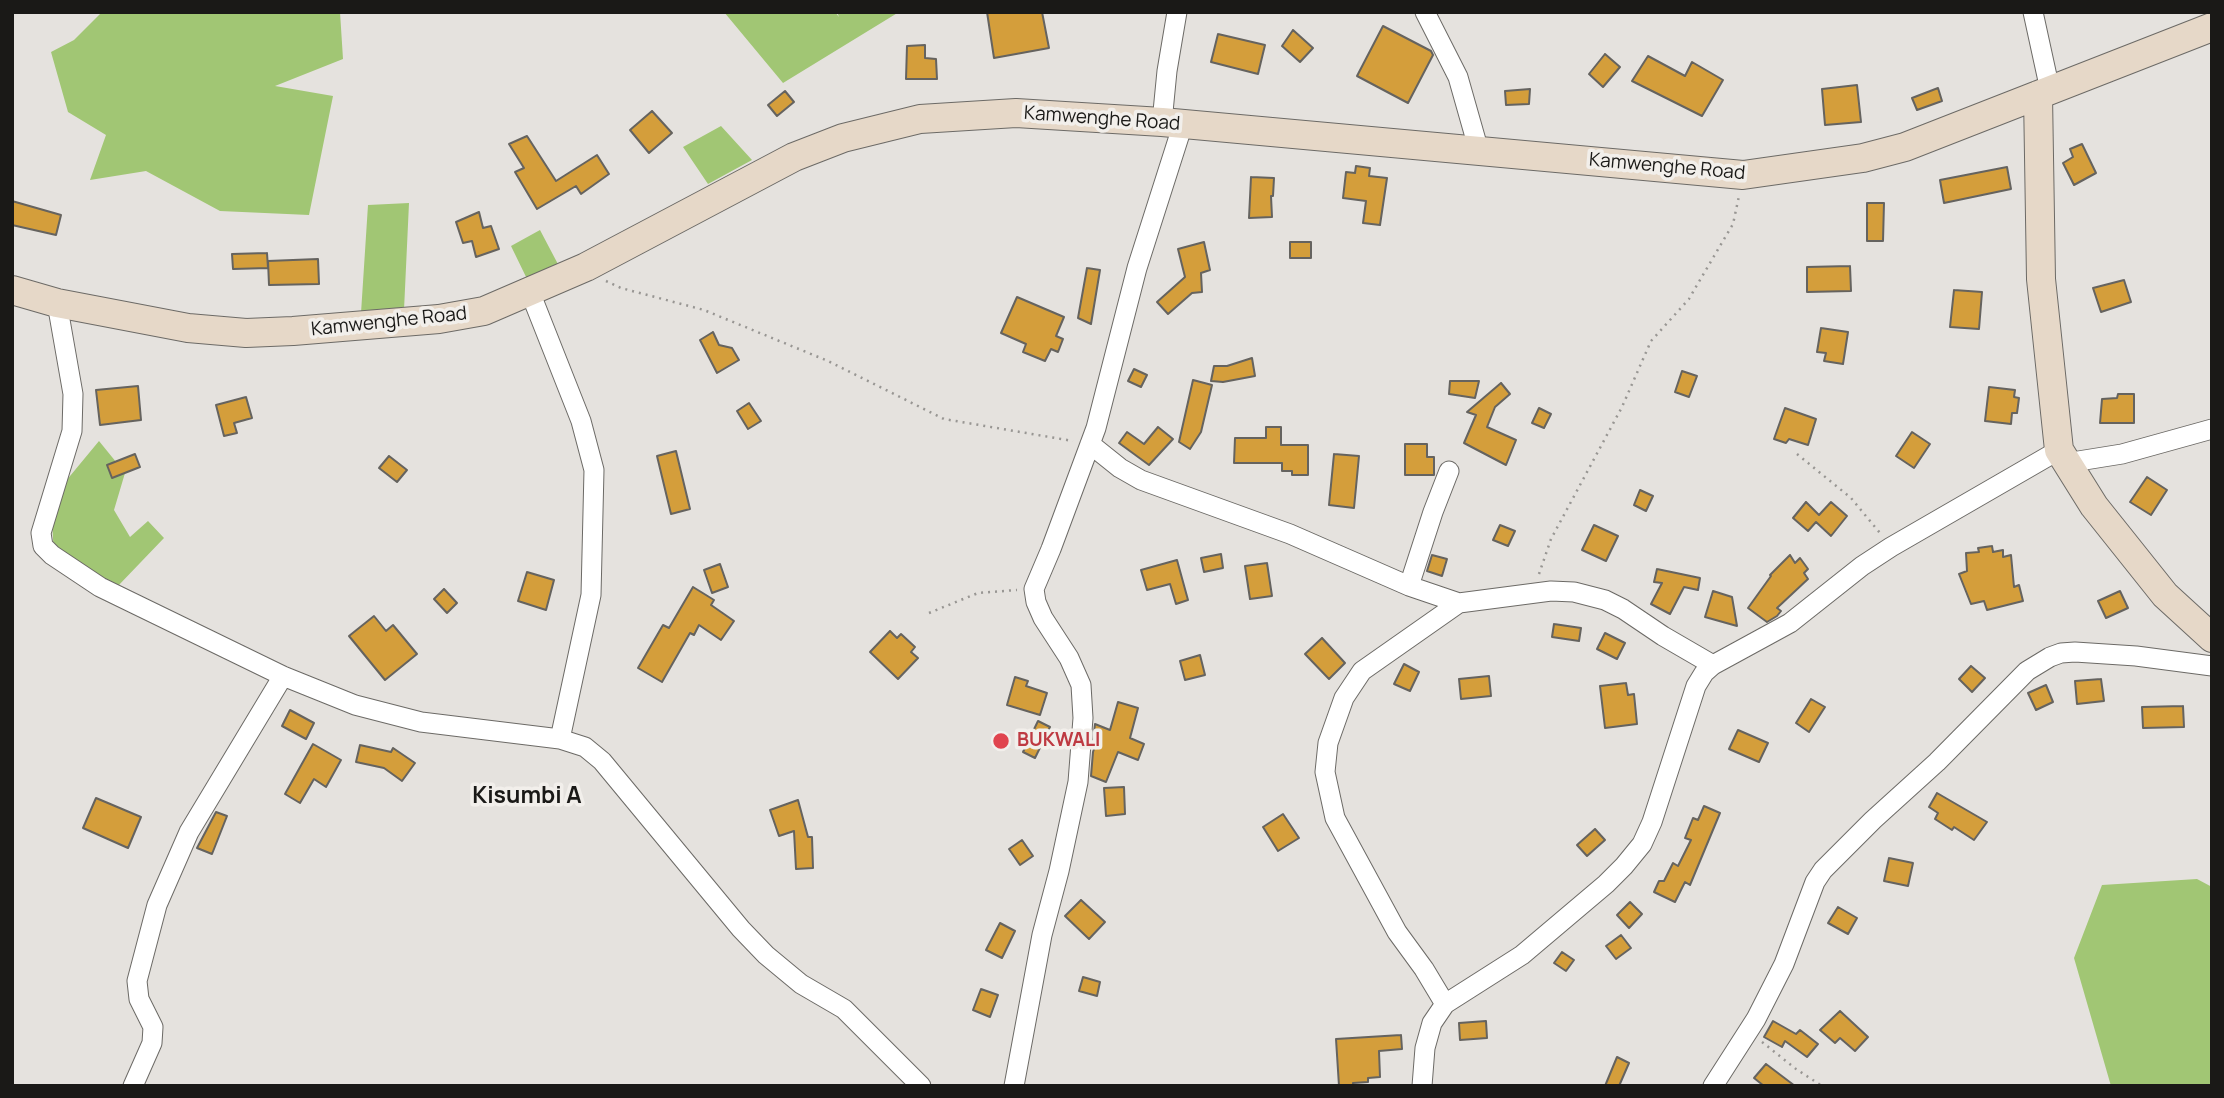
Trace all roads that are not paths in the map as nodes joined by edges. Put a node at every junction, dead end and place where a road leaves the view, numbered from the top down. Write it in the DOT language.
graph roads {
  1 [pos="1177,12"];
  2 [pos="1425,12"];
  3 [pos="2033,12"];
  4 [pos="2212,27"];
  5 [pos="2044,92"];
  6 [pos="1172,123"];
  7 [pos="1479,151"];
  8 [pos="12,290"];
  9 [pos="530,292"];
  10 [pos="57,303"];
  11 [pos="2212,429"];
  12 [pos="1090,444"];
  13 [pos="2062,457"];
  14 [pos="1449,471"];
  15 [pos="1409,586"];
  16 [pos="1459,603"];
  17 [pos="2212,639"];
  18 [pos="1713,665"];
  19 [pos="2212,666"];
  20 [pos="283,676"];
  21 [pos="560,739"];
  22 [pos="1445,1004"];
  23 [pos="133,1086"];
  24 [pos="921,1086"];
  25 [pos="1014,1086"];
  26 [pos="1422,1086"];
  27 [pos="1713,1086"];
  1 -- 6 [label="street"];
  2 -- 7 [label="street"];
  3 -- 5 [label="street"];
  4 -- 5 [label="main road, Kamwenghe Road"];
  5 -- 7 [label="main road, Kamwenghe Road"];
  5 -- 13 [label="main road"];
  6 -- 7 [label="main road, Kamwenghe Road"];
  6 -- 9 [label="main road, Kamwenghe Road"];
  6 -- 12 [label="street"];
  8 -- 10 [label="main road, Kamwenghe Road"];
  9 -- 10 [label="main road, Kamwenghe Road"];
  9 -- 21 [label="street"];
  10 -- 20 [label="street"];
  11 -- 13 [label="street"];
  12 -- 15 [label="street"];
  12 -- 25 [label="street"];
  13 -- 17 [label="main road"];
  13 -- 18 [label="street"];
  14 -- 15 [label="street"];
  15 -- 16 [label="street"];
  16 -- 18 [label="street"];
  16 -- 22 [label="street"];
  18 -- 22 [label="street"];
  19 -- 27 [label="street"];
  20 -- 21 [label="street"];
  20 -- 23 [label="street"];
  21 -- 24 [label="street"];
  22 -- 26 [label="street"];
}
